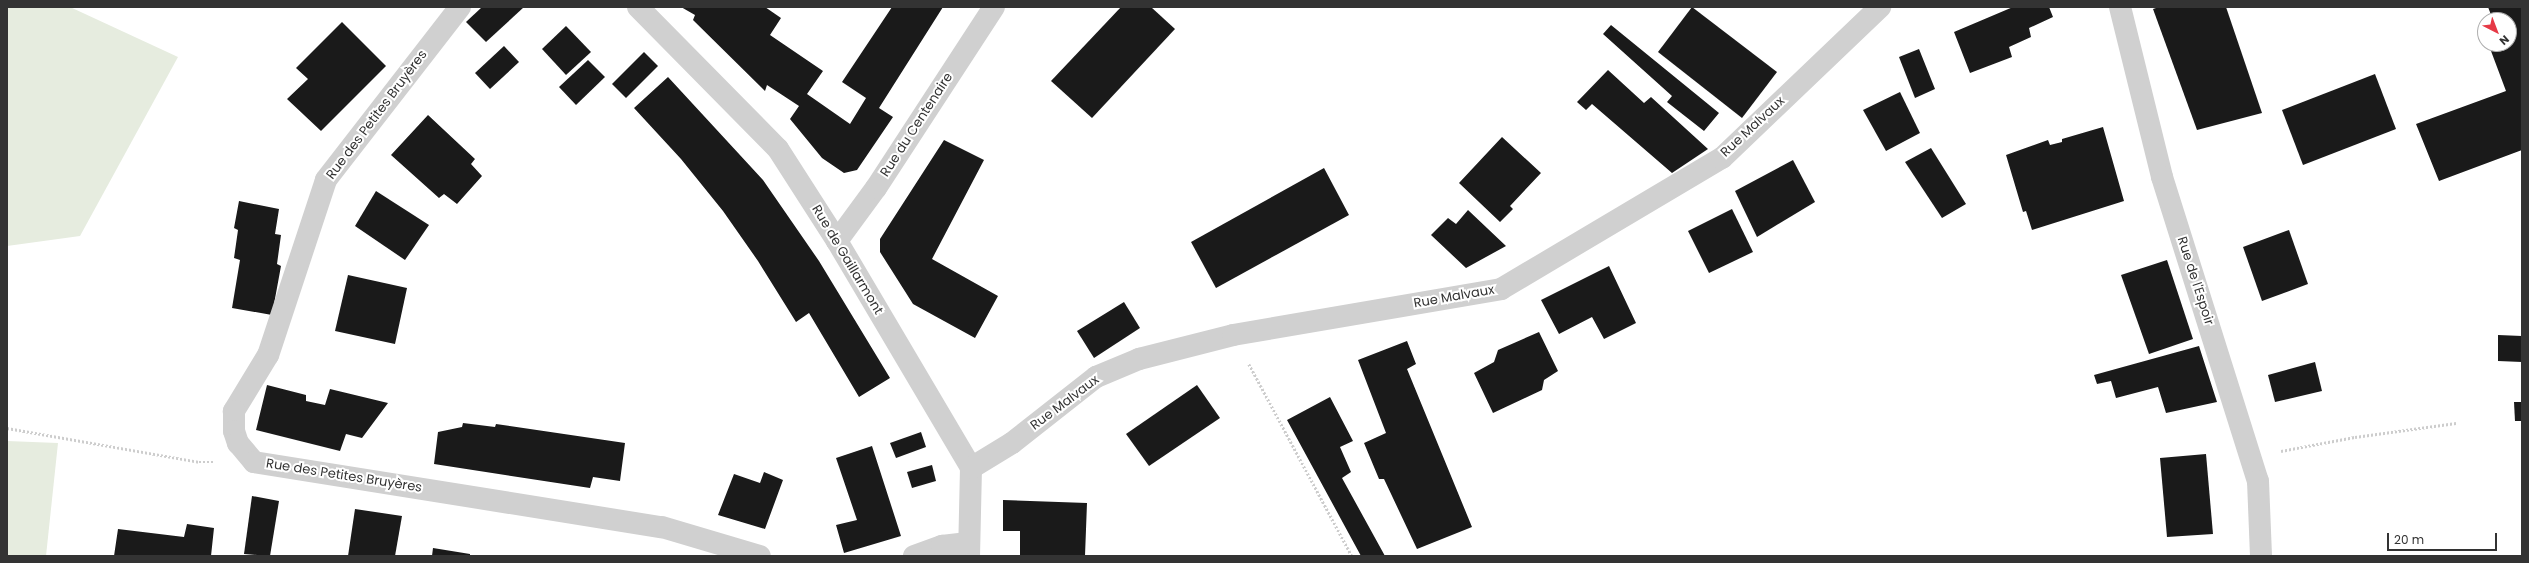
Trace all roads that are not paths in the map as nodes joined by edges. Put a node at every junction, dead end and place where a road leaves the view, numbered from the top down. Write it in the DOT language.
graph roads {
  1 [pos="460,7"];
  2 [pos="638,7"];
  3 [pos="994,7"];
  4 [pos="1880,7"];
  5 [pos="2120,7"];
  6 [pos="837,241"];
  7 [pos="971,468"];
  8 [pos="968,550"];
  9 [pos="760,556"];
  10 [pos="914,556"];
  11 [pos="2261,556"];
  1 -- 9 [label="street, Rue des Petites Bruyères"];
  2 -- 6 [label="street, Rue de Gaillarmont"];
  3 -- 6 [label="street, Rue du Centenaire"];
  4 -- 7 [label="street, Rue Malvaux"];
  5 -- 11 [label="street, Rue de l'Espoir"];
  6 -- 7 [label="street, Rue de Gaillarmont"];
  7 -- 8 [label="street"];
  8 -- 10 [label="street"];
}
